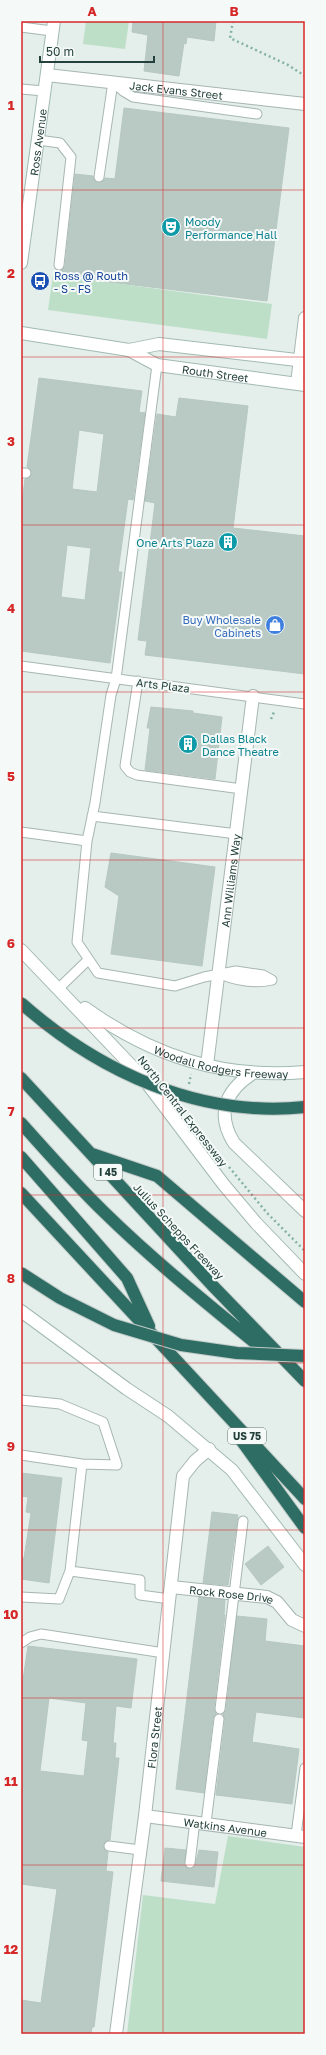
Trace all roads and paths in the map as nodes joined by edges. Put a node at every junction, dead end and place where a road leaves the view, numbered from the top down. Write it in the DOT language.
graph roads {
  1 [pos="233,21"];
  2 [pos="53,26"];
  3 [pos="21,27"];
  4 [pos="46,75"];
  5 [pos="305,76"];
  6 [pos="113,82"];
  7 [pos="21,89"];
  8 [pos="44,91"];
  9 [pos="305,104"];
  10 [pos="257,114"];
  11 [pos="38,140"];
  12 [pos="99,177"];
  13 [pos="25,197"];
  14 [pos="21,263"];
  15 [pos="58,265"];
  16 [pos="305,318"];
  17 [pos="21,333"];
  18 [pos="129,350"];
  19 [pos="302,360"];
  20 [pos="157,366"];
  21 [pos="301,384"];
  22 [pos="21,666"];
  23 [pos="116,679"];
  24 [pos="138,681"];
  25 [pos="253,696"];
  26 [pos="305,704"];
  27 [pos="242,789"];
  28 [pos="92,816"];
  29 [pos="21,832"];
  30 [pos="237,834"];
  31 [pos="87,841"];
  32 [pos="21,950"];
  33 [pos="88,960"];
  34 [pos="220,974"];
  35 [pos="58,989"];
  36 [pos="21,1002"];
  37 [pos="207,1065"];
  38 [pos="191,1071"];
  39 [pos="305,1072"];
  40 [pos="254,1073"];
  41 [pos="21,1078"];
  42 [pos="189,1091"];
  43 [pos="305,1108"];
  44 [pos="21,1123"];
  45 [pos="91,1154"];
  46 [pos="21,1158"];
  47 [pos="225,1162"];
  48 [pos="21,1193"];
  49 [pos="305,1211"];
  50 [pos="305,1251"];
  51 [pos="21,1273"];
  52 [pos="305,1274"];
  53 [pos="305,1302"];
  54 [pos="21,1311"];
  55 [pos="154,1337"];
  56 [pos="305,1356"];
  57 [pos="189,1374"];
  58 [pos="305,1382"];
  59 [pos="21,1400"];
  60 [pos="208,1450"];
  61 [pos="21,1456"];
  62 [pos="82,1464"];
  63 [pos="305,1498"];
  64 [pos="243,1521"];
  65 [pos="305,1528"];
  66 [pos="305,1565"];
  67 [pos="70,1571"];
  68 [pos="171,1586"];
  69 [pos="234,1594"];
  70 [pos="21,1597"];
  71 [pos="170,1599"];
  72 [pos="305,1626"];
  73 [pos="21,1643"];
  74 [pos="164,1653"];
  75 [pos="305,1768"];
  76 [pos="145,1816"];
  77 [pos="200,1822"];
  78 [pos="300,1836"];
  79 [pos="109,1846"];
  80 [pos="140,1850"];
  81 [pos="190,1863"];
  82 [pos="116,2034"];
  1 -- 5 [label="path"];
  2 -- 3 [label="lane"];
  2 -- 4 [label="street, Ross Avenue"];
  4 -- 6 [label="street, Jack Evans Street"];
  4 -- 8 [label="street, Ross Avenue"];
  6 -- 9 [label="street, Jack Evans Street"];
  6 -- 10 [label="lane"];
  6 -- 12 [label="lane"];
  7 -- 8 [label="lane"];
  8 -- 11 [label="street, Ross Avenue"];
  11 -- 13 [label="street, Ross Avenue"];
  11 -- 15 [label="lane"];
  13 -- 14 [label="street, Ross Avenue"];
  16 -- 19 [label="street"];
  17 -- 18 [label="street, Routh Street"];
  18 -- 19 [label="street, Routh Street"];
  18 -- 20 [label="street, Routh Street"];
  19 -- 21 [label="street"];
  20 -- 21 [label="street, Routh Street"];
  20 -- 23 [label="lane"];
  22 -- 23 [label="lane, Arts Plaza"];
  23 -- 24 [label="lane, Arts Plaza"];
  23 -- 28 [label="lane"];
  24 -- 25 [label="lane, Arts Plaza"];
  24 -- 27 [label="lane"];
  25 -- 26 [label="lane, Arts Plaza"];
  25 -- 27 [label="street, Ann Williams Way"];
  27 -- 30 [label="street, Ann Williams Way"];
  28 -- 30 [label="lane"];
  28 -- 31 [label="lane"];
  29 -- 31 [label="lane"];
  30 -- 34 [label="street, Ann Williams Way"];
  31 -- 33 [label="lane"];
  32 -- 35 [label="street, North Central Expressway"];
  33 -- 34 [label="lane"];
  33 -- 35 [label="lane"];
  34 -- 37 [label="street, Ann Williams Way"];
  35 -- 37 [label="street, Woodall Rodgers Freeway"];
  35 -- 52 [label="street, North Central Expressway"];
  36 -- 43 [label="highway, bridge"];
  37 -- 40 [label="street, Woodall Rodgers Freeway"];
  38 -- 42 [label="path"];
  39 -- 40 [label="street, Woodall Rodgers Freeway"];
  40 -- 49 [label="street"];
  41 -- 45 [label="highway, Julius Schepps Freeway / I 45"];
  44 -- 58 [label="highway"];
  45 -- 53 [label="highway"];
  45 -- 58 [label="highway, Julius Schepps Freeway / I 45"];
  46 -- 55 [label="highway"];
  47 -- 50 [label="path"];
  48 -- 55 [label="highway, US 75"];
  51 -- 56 [label="highway, bridge"];
  54 -- 60 [label="street"];
  55 -- 57 [label="highway, US 75"];
  57 -- 63 [label="highway, US 75"];
  57 -- 65 [label="highway"];
  59 -- 62 [label="lane"];
  60 -- 66 [label="street"];
  60 -- 68 [label="street, Flora Street"];
  61 -- 62 [label="lane"];
  62 -- 67 [label="lane"];
  64 -- 69 [label="lane"];
  67 -- 70 [label="lane"];
  67 -- 71 [label="lane"];
  68 -- 69 [label="street, Rock Rose Drive"];
  68 -- 71 [label="street, Flora Street"];
  69 -- 72 [label="street, Rock Rose Drive"];
  69 -- 77 [label="lane"];
  71 -- 74 [label="street, Flora Street"];
  73 -- 74 [label="lane"];
  74 -- 76 [label="street, Flora Street"];
  75 -- 78 [label="lane"];
  76 -- 77 [label="street, Watkins Avenue"];
  76 -- 80 [label="street, Flora Street"];
  77 -- 78 [label="street, Watkins Avenue"];
  77 -- 81 [label="lane"];
  79 -- 80 [label="lane"];
  80 -- 82 [label="street, Flora Street"];
}
